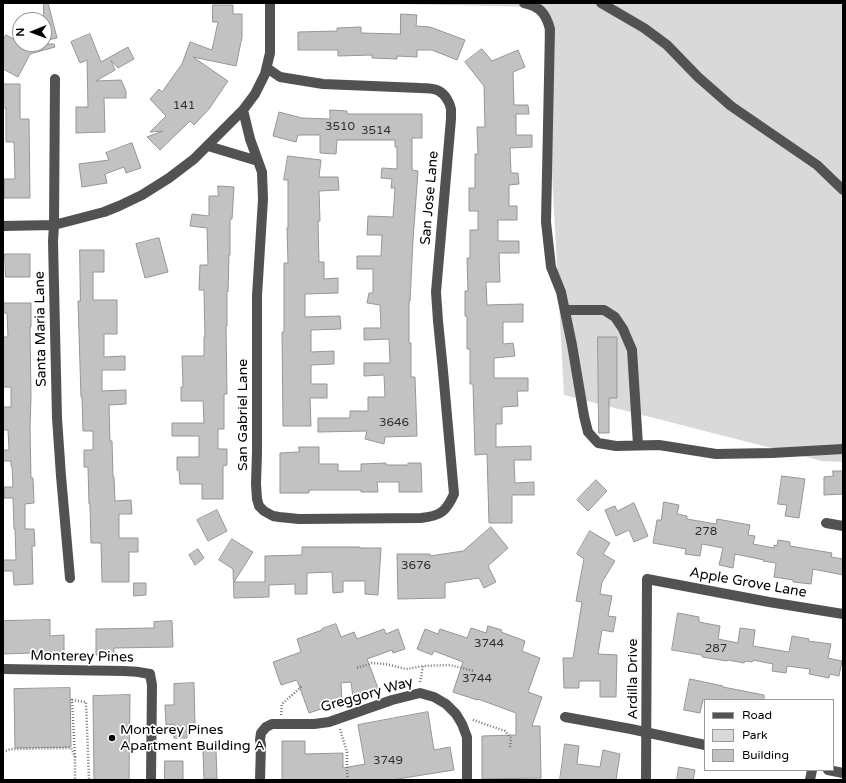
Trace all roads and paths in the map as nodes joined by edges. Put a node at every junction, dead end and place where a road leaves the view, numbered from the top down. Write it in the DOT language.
graph roads {
  1 [pos="270,3"];
  2 [pos="524,3"];
  3 [pos="601,3"];
  4 [pos="267,68"];
  5 [pos="55,79"];
  6 [pos="243,110"];
  7 [pos="208,146"];
  8 [pos="258,161"];
  9 [pos="843,190"];
  10 [pos="54,225"];
  11 [pos="3,226"];
  12 [pos="565,310"];
  13 [pos="638,445"];
  14 [pos="843,449"];
  15 [pos="454,487"];
  16 [pos="826,523"];
  17 [pos="843,526"];
  18 [pos="70,578"];
  19 [pos="647,579"];
  20 [pos="843,614"];
  21 [pos="423,666"];
  22 [pos="357,668"];
  23 [pos="3,669"];
  24 [pos="474,671"];
  25 [pos="302,686"];
  26 [pos="420,693"];
  27 [pos="565,717"];
  28 [pos="338,719"];
  29 [pos="470,720"];
  30 [pos="281,724"];
  31 [pos="647,732"];
  32 [pos="704,745"];
  33 [pos="510,748"];
  34 [pos="3,752"];
  35 [pos="75,757"];
  36 [pos="833,771"];
  37 [pos="843,773"];
  38 [pos="75,780"];
  39 [pos="89,780"];
  40 [pos="151,780"];
  41 [pos="260,780"];
  42 [pos="348,780"];
  43 [pos="467,780"];
  44 [pos="646,780"];
  1 -- 4 [label="street"];
  2 -- 12 [label="street"];
  3 -- 9 [label="street"];
  4 -- 6 [label="street"];
  4 -- 15 [label="street, San Jose Lane"];
  5 -- 10 [label="street, Santa Maria Lane"];
  6 -- 7 [label="street"];
  6 -- 8 [label="street, San Gabriel Lane"];
  7 -- 8 [label="street"];
  7 -- 10 [label="street"];
  8 -- 15 [label="street, San Gabriel Lane"];
  10 -- 11 [label="street"];
  10 -- 18 [label="street, Santa Maria Lane"];
  12 -- 13 [label="street"];
  12 -- 13 [label="street"];
  13 -- 14 [label="street"];
  16 -- 17 [label="street"];
  19 -- 20 [label="street, Apple Grove Lane"];
  19 -- 31 [label="street, Ardilla Drive"];
  21 -- 22 [label="path"];
  21 -- 24 [label="path"];
  21 -- 26 [label="path"];
  23 -- 40 [label="street, Monterey Pines"];
  25 -- 30 [label="path"];
  26 -- 28 [label="street, Greggory Way"];
  26 -- 43 [label="street, Greggory Way"];
  27 -- 31 [label="street"];
  28 -- 30 [label="street, Greggory Way"];
  28 -- 42 [label="path"];
  29 -- 33 [label="path"];
  30 -- 41 [label="street, Greggory Way"];
  31 -- 32 [label="street"];
  31 -- 44 [label="street, Ardilla Drive"];
  34 -- 35 [label="path"];
  35 -- 38 [label="path"];
  35 -- 39 [label="path"];
  36 -- 37 [label="street"];
}
